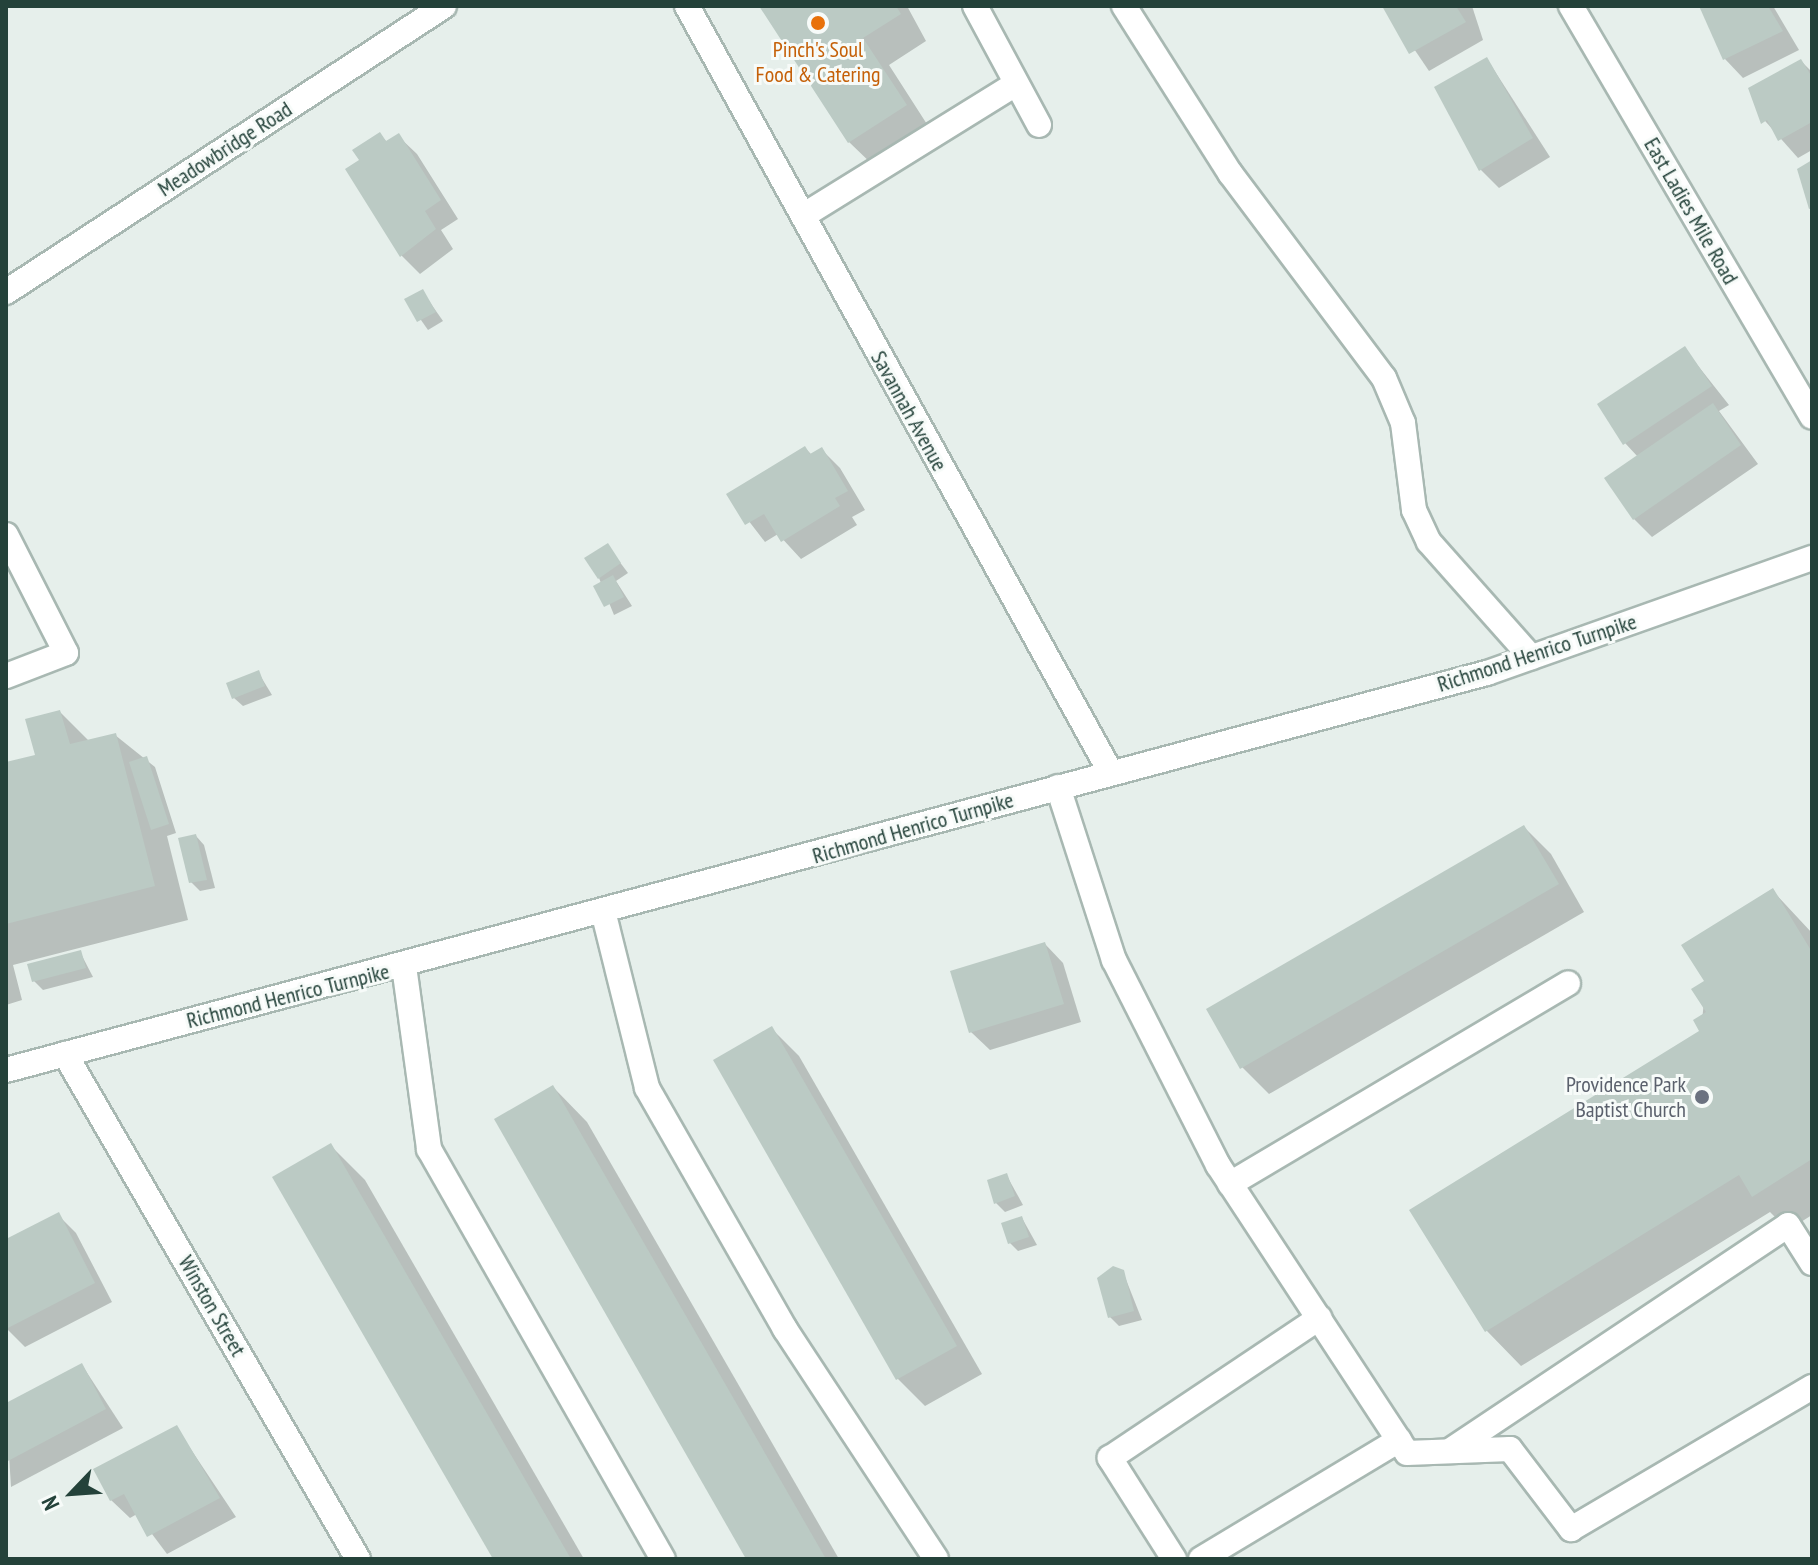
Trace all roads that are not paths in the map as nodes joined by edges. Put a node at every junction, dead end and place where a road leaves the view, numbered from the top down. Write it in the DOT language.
graph roads {
  1 [pos="444,6"];
  2 [pos="687,6"];
  3 [pos="975,6"];
  4 [pos="1124,6"];
  5 [pos="1571,6"];
  6 [pos="1016,84"];
  7 [pos="1039,125"];
  8 [pos="806,214"];
  9 [pos="6,292"];
  10 [pos="1812,417"];
  11 [pos="6,535"];
  12 [pos="1812,558"];
  13 [pos="1531,657"];
  14 [pos="6,676"];
  15 [pos="1111,773"];
  16 [pos="1058,787"];
  17 [pos="604,915"];
  18 [pos="404,966"];
  19 [pos="1568,983"];
  20 [pos="65,1054"];
  21 [pos="6,1070"];
  22 [pos="1230,1184"];
  23 [pos="1812,1263"];
  24 [pos="1319,1318"];
  25 [pos="1812,1387"];
  26 [pos="1399,1440"];
  27 [pos="1449,1451"];
  28 [pos="358,1559"];
  29 [pos="663,1559"];
  30 [pos="936,1559"];
  31 [pos="1174,1559"];
  32 [pos="1201,1559"];
  1 -- 9 [label="street, Meadowbridge Road"];
  2 -- 8 [label="street, Savannah Avenue"];
  3 -- 6 [label="street"];
  4 -- 13 [label="street"];
  5 -- 10 [label="street, East Ladies Mile Road"];
  6 -- 7 [label="street"];
  6 -- 8 [label="street"];
  8 -- 15 [label="street, Savannah Avenue"];
  11 -- 14 [label="street"];
  12 -- 13 [label="street, Richmond Henrico Turnpike"];
  13 -- 15 [label="street, Richmond Henrico Turnpike"];
  15 -- 16 [label="street, Richmond Henrico Turnpike"];
  16 -- 17 [label="street, Richmond Henrico Turnpike"];
  16 -- 22 [label="street"];
  17 -- 18 [label="street, Richmond Henrico Turnpike"];
  17 -- 30 [label="street"];
  18 -- 20 [label="street, Richmond Henrico Turnpike"];
  18 -- 29 [label="street"];
  19 -- 22 [label="street"];
  20 -- 21 [label="street, Richmond Henrico Turnpike"];
  20 -- 28 [label="street, Winston Street"];
  22 -- 24 [label="street"];
  23 -- 27 [label="street"];
  24 -- 26 [label="street"];
  24 -- 31 [label="street"];
  25 -- 27 [label="street"];
  26 -- 27 [label="street"];
  26 -- 32 [label="street"];
}
